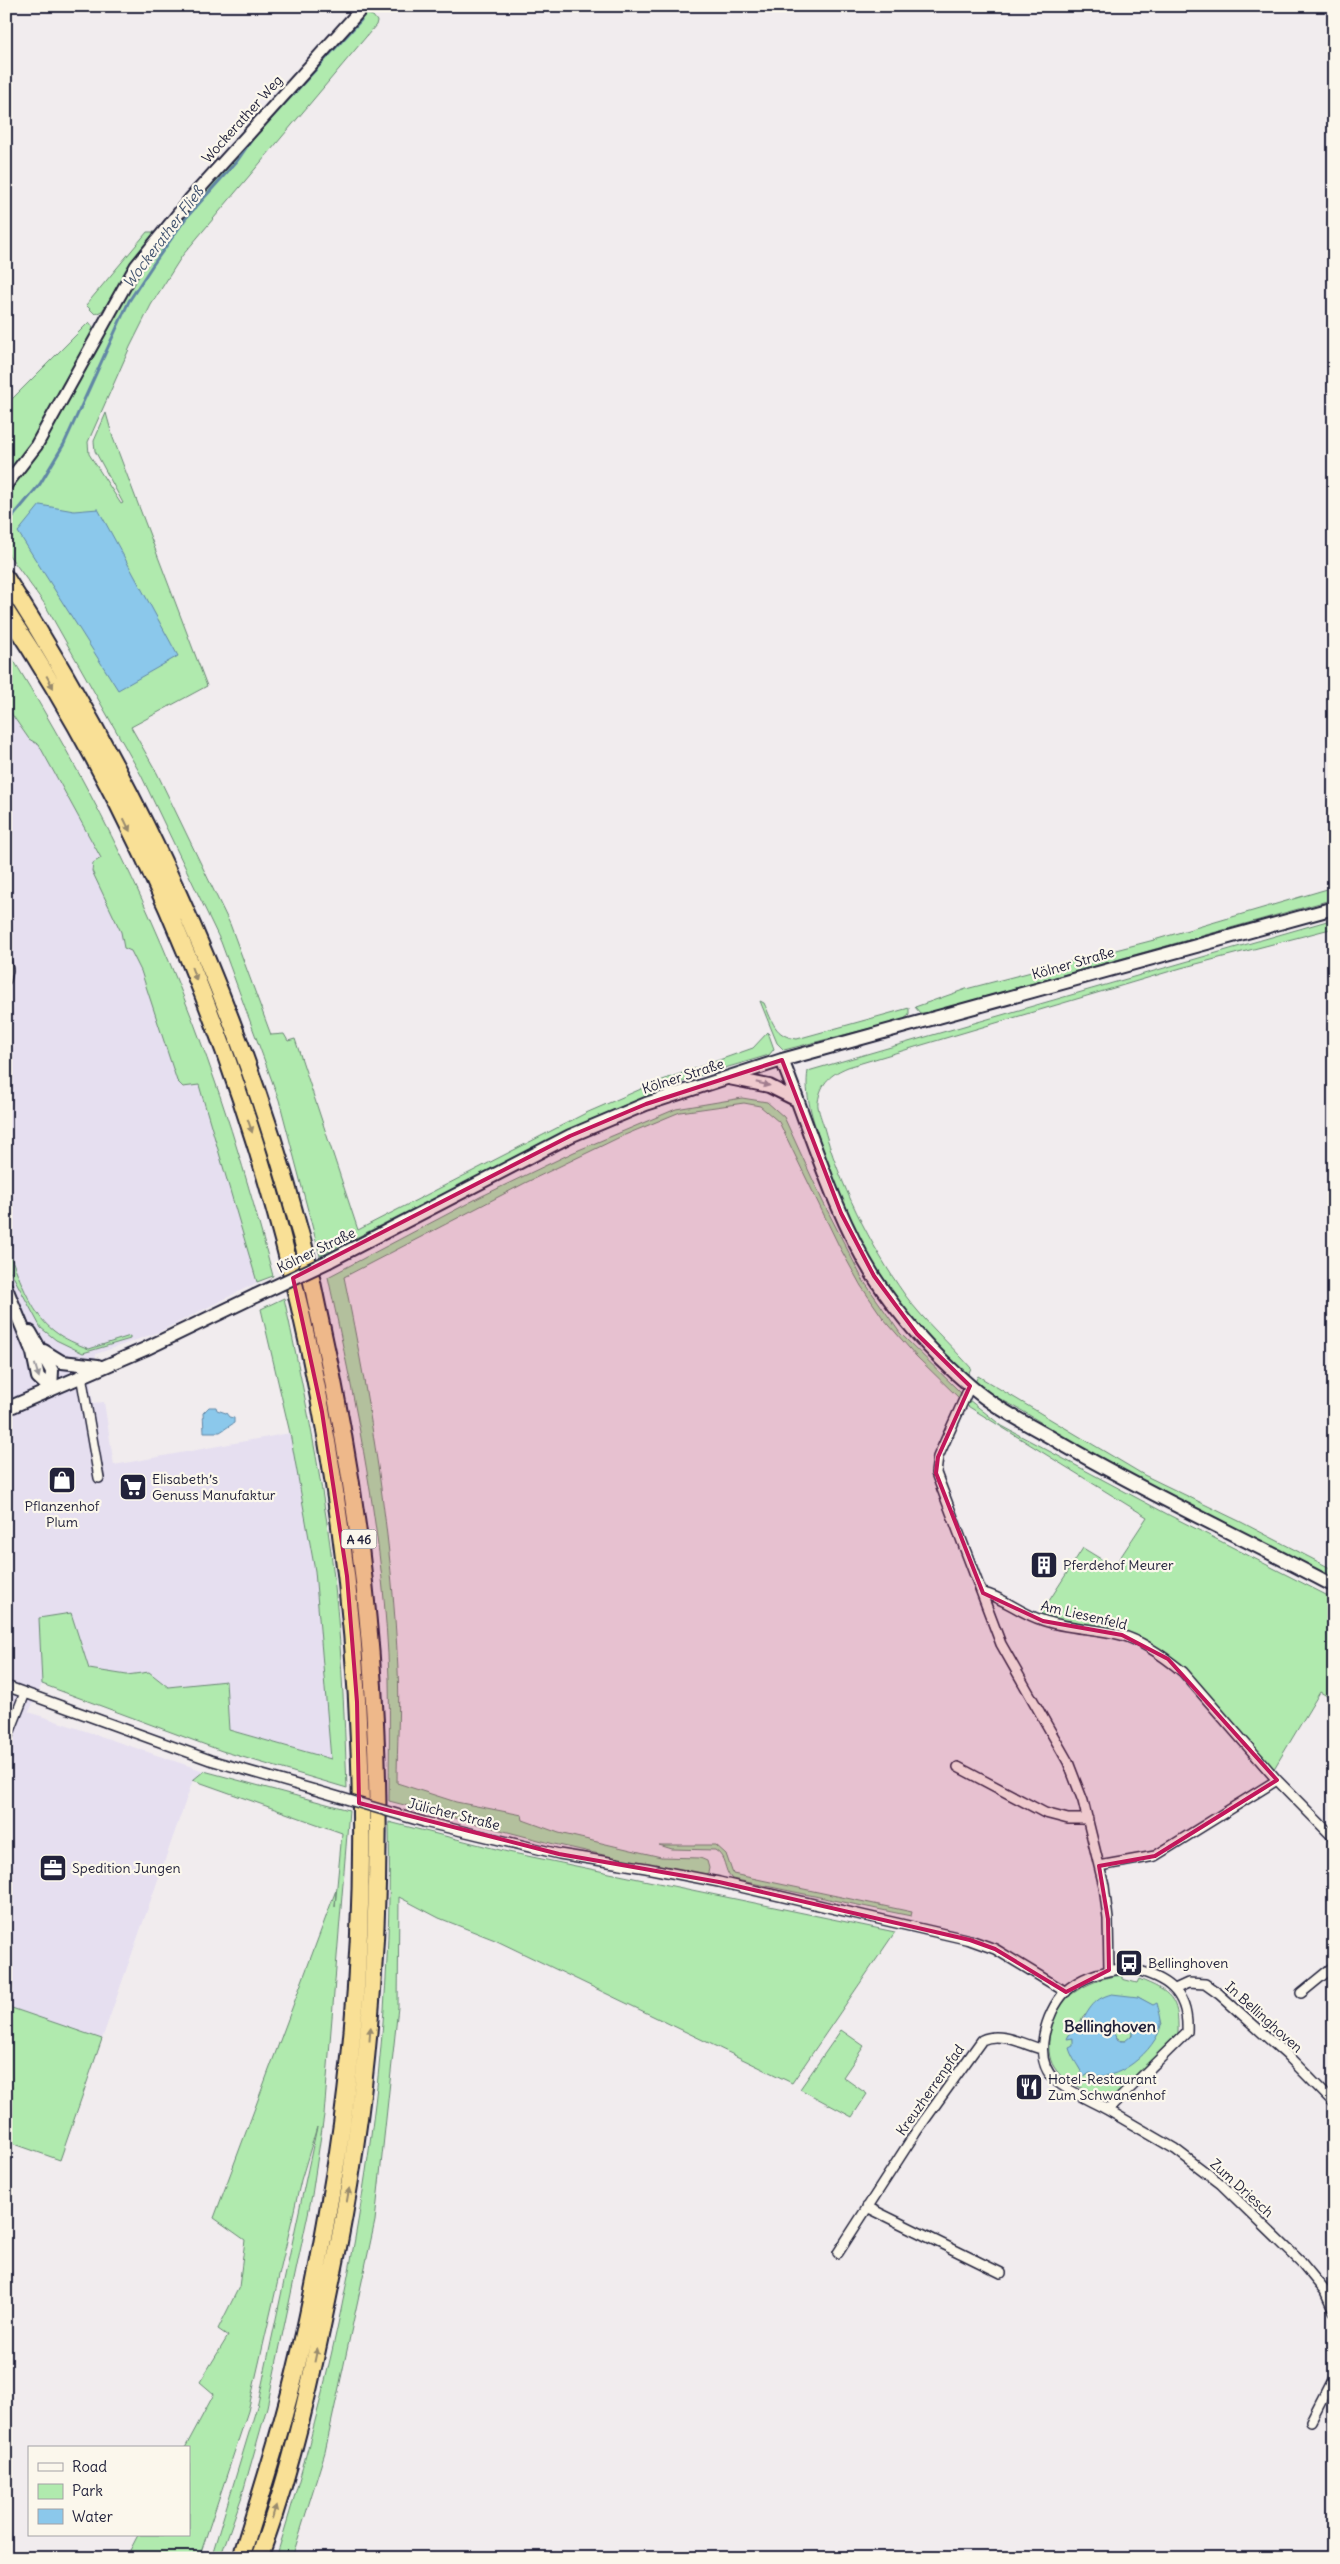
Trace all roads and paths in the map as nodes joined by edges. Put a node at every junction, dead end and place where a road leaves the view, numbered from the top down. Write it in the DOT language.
graph roads {
  1 [pos="364,6"];
  2 [pos="6,485"];
  3 [pos="6,578"];
  4 [pos="6,611"];
  5 [pos="1334,908"];
  6 [pos="6,960"];
  7 [pos="6,980"];
  8 [pos="782,1060"];
  9 [pos="726,1078"];
  10 [pos="796,1100"];
  11 [pos="6,1288"];
  12 [pos="19,1317"];
  13 [pos="43,1351"];
  14 [pos="103,1366"];
  15 [pos="81,1376"];
  16 [pos="970,1386"];
  17 [pos="51,1389"];
  18 [pos="6,1408"];
  19 [pos="99,1478"];
  20 [pos="1334,1586"];
  21 [pos="983,1593"];
  22 [pos="6,1686"];
  23 [pos="25,1693"];
  24 [pos="6,1741"];
  25 [pos="958,1766"];
  26 [pos="1277,1780"];
  27 [pos="1088,1819"];
  28 [pos="1334,1838"];
  29 [pos="1099,1866"];
  30 [pos="1334,1966"];
  31 [pos="1109,1970"];
  32 [pos="1175,1989"];
  33 [pos="1066,1992"];
  34 [pos="1301,1993"];
  35 [pos="1041,2049"];
  36 [pos="1334,2103"];
  37 [pos="1108,2110"];
  38 [pos="867,2207"];
  39 [pos="838,2253"];
  40 [pos="1001,2273"];
  41 [pos="1334,2311"];
  42 [pos="1334,2376"];
  43 [pos="1311,2421"];
  44 [pos="240,2558"];
  45 [pos="258,2558"];
  1 -- 2 [label="street, Wockerather Weg"];
  45 -- 3 [label="highway, A 46, one-way"];
  4 -- 44 [label="highway, A 46, one-way"];
  5 -- 8 [label="main road, Kölner Straße"];
  6 -- 7 [label="street"];
  8 -- 9 [label="main road, Kölner Straße"];
  8 -- 10 [label="main road"];
  9 -- 10 [label="main road, one-way"];
  9 -- 14 [label="main road, Kölner Straße, bridge"];
  10 -- 16 [label="main road"];
  11 -- 12 [label="main road"];
  12 -- 13 [label="main road"];
  12 -- 17 [label="main road, one-way"];
  13 -- 14 [label="main road"];
  13 -- 17 [label="main road"];
  14 -- 15 [label="main road, Kölner Straße"];
  15 -- 17 [label="main road, Kölner Straße"];
  15 -- 19 [label="street"];
  16 -- 20 [label="main road"];
  16 -- 21 [label="street"];
  17 -- 18 [label="main road, Kölner Straße"];
  21 -- 26 [label="street, Am Liesenfeld"];
  21 -- 27 [label="street"];
  22 -- 23 [label="street, Jülicher Straße"];
  23 -- 24 [label="street"];
  23 -- 33 [label="street, Jülicher Straße, bridge"];
  25 -- 27 [label="street"];
  26 -- 28 [label="street, Am Liesenfeld"];
  26 -- 29 [label="street"];
  27 -- 29 [label="street"];
  29 -- 31 [label="street"];
  30 -- 34 [label="street"];
  31 -- 32 [label="street"];
  31 -- 33 [label="street"];
  32 -- 36 [label="street, In Bellinghoven"];
  32 -- 37 [label="street"];
  33 -- 35 [label="street"];
  35 -- 37 [label="street"];
  35 -- 38 [label="street, Kreuzherrenpfad"];
  37 -- 41 [label="street, Zum Driesch"];
  38 -- 39 [label="street, Kreuzherrenpfad"];
  38 -- 40 [label="street"];
  42 -- 43 [label="street"];
}
